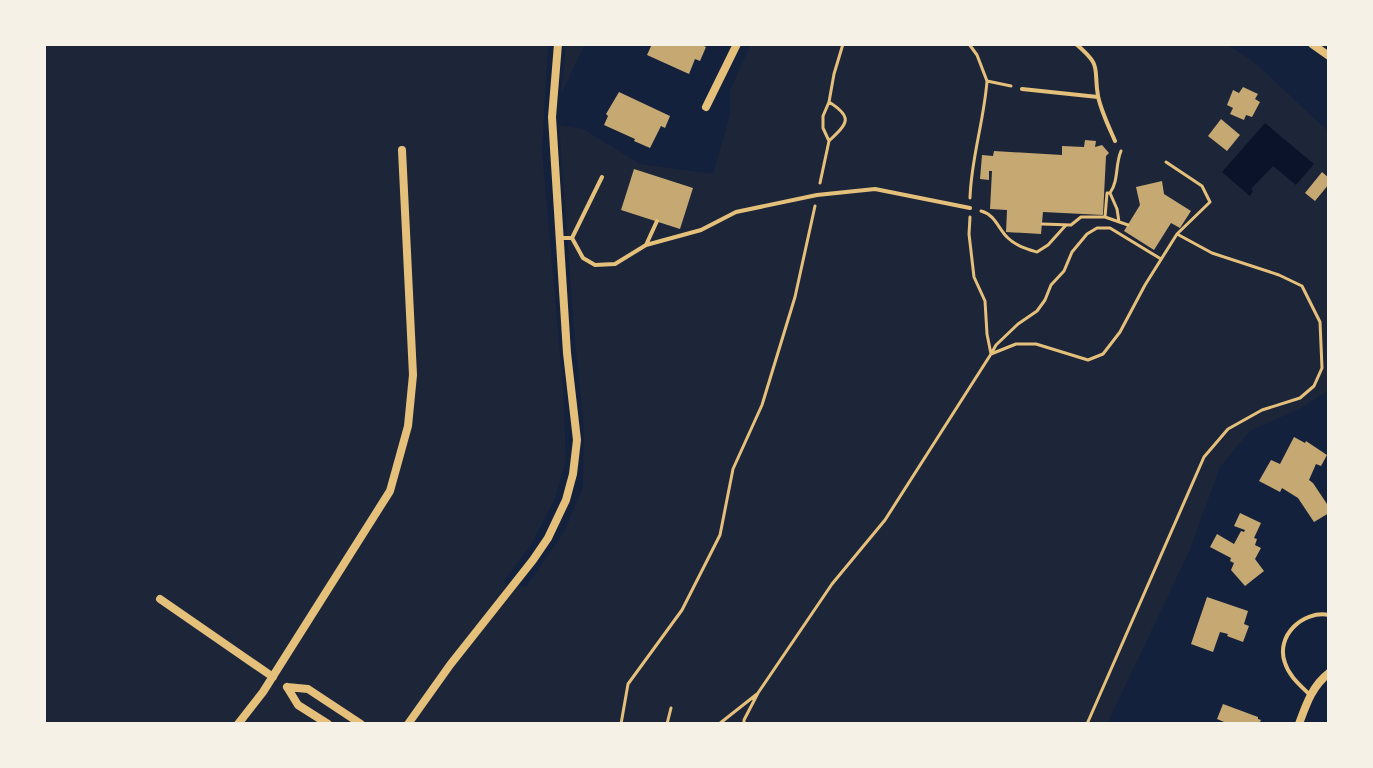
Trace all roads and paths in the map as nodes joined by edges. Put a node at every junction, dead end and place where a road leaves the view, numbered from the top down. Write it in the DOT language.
graph roads {
  1 [pos="558,44"];
  2 [pos="737,44"];
  3 [pos="843,44"];
  4 [pos="969,44"];
  5 [pos="1076,44"];
  6 [pos="1312,44"];
  7 [pos="1329,56"];
  8 [pos="987,81"];
  9 [pos="1022,89"];
  10 [pos="1098,97"];
  11 [pos="829,102"];
  12 [pos="706,107"];
  13 [pos="829,141"];
  14 [pos="1115,141"];
  15 [pos="1123,145"];
  16 [pos="402,150"];
  17 [pos="1166,162"];
  18 [pos="602,177"];
  19 [pos="1110,193"];
  20 [pos="817,195"];
  21 [pos="970,208"];
  22 [pos="1105,217"];
  23 [pos="657,221"];
  24 [pos="1119,222"];
  25 [pos="1042,224"];
  26 [pos="1066,225"];
  27 [pos="1128,225"];
  28 [pos="1177,234"];
  29 [pos="559,238"];
  30 [pos="572,238"];
  31 [pos="646,245"];
  32 [pos="1161,259"];
  33 [pos="991,354"];
  34 [pos="160,599"];
  35 [pos="1329,615"];
  36 [pos="1329,673"];
  37 [pos="273,677"];
  38 [pos="287,687"];
  39 [pos="758,693"];
  40 [pos="1310,696"];
  41 [pos="671,708"];
  42 [pos="238,724"];
  43 [pos="328,724"];
  44 [pos="361,724"];
  45 [pos="408,724"];
  46 [pos="621,724"];
  47 [pos="667,724"];
  48 [pos="719,724"];
  49 [pos="744,724"];
  50 [pos="1087,724"];
  51 [pos="1299,724"];
  1 -- 29 [label="street"];
  2 -- 12 [label="street"];
  3 -- 11 [label="path"];
  4 -- 8 [label="path"];
  5 -- 10 [label="lane"];
  6 -- 7 [label="street"];
  8 -- 9 [label="path"];
  8 -- 21 [label="path"];
  9 -- 10 [label="lane"];
  10 -- 14 [label="lane"];
  11 -- 13 [label="path"];
  11 -- 13 [label="path"];
  13 -- 20 [label="path"];
  15 -- 19 [label="path"];
  16 -- 37 [label="street"];
  17 -- 28 [label="path"];
  18 -- 30 [label="lane"];
  19 -- 22 [label="path"];
  19 -- 24 [label="path"];
  20 -- 21 [label="lane"];
  20 -- 31 [label="lane"];
  20 -- 46 [label="path"];
  21 -- 26 [label="path"];
  21 -- 33 [label="path"];
  22 -- 24 [label="path"];
  22 -- 26 [label="path"];
  23 -- 31 [label="lane"];
  24 -- 27 [label="path"];
  25 -- 26 [label="path"];
  28 -- 32 [label="path"];
  28 -- 50 [label="path"];
  29 -- 30 [label="lane"];
  29 -- 45 [label="street"];
  30 -- 31 [label="lane"];
  32 -- 33 [label="path"];
  32 -- 33 [label="path"];
  33 -- 39 [label="path"];
  34 -- 37 [label="street"];
  35 -- 40 [label="lane"];
  36 -- 40 [label="street"];
  37 -- 38 [label="lane"];
  37 -- 42 [label="street"];
  38 -- 43 [label="street"];
  38 -- 44 [label="street"];
  39 -- 48 [label="path"];
  39 -- 49 [label="path"];
  40 -- 51 [label="street"];
  41 -- 47 [label="path"];
}
